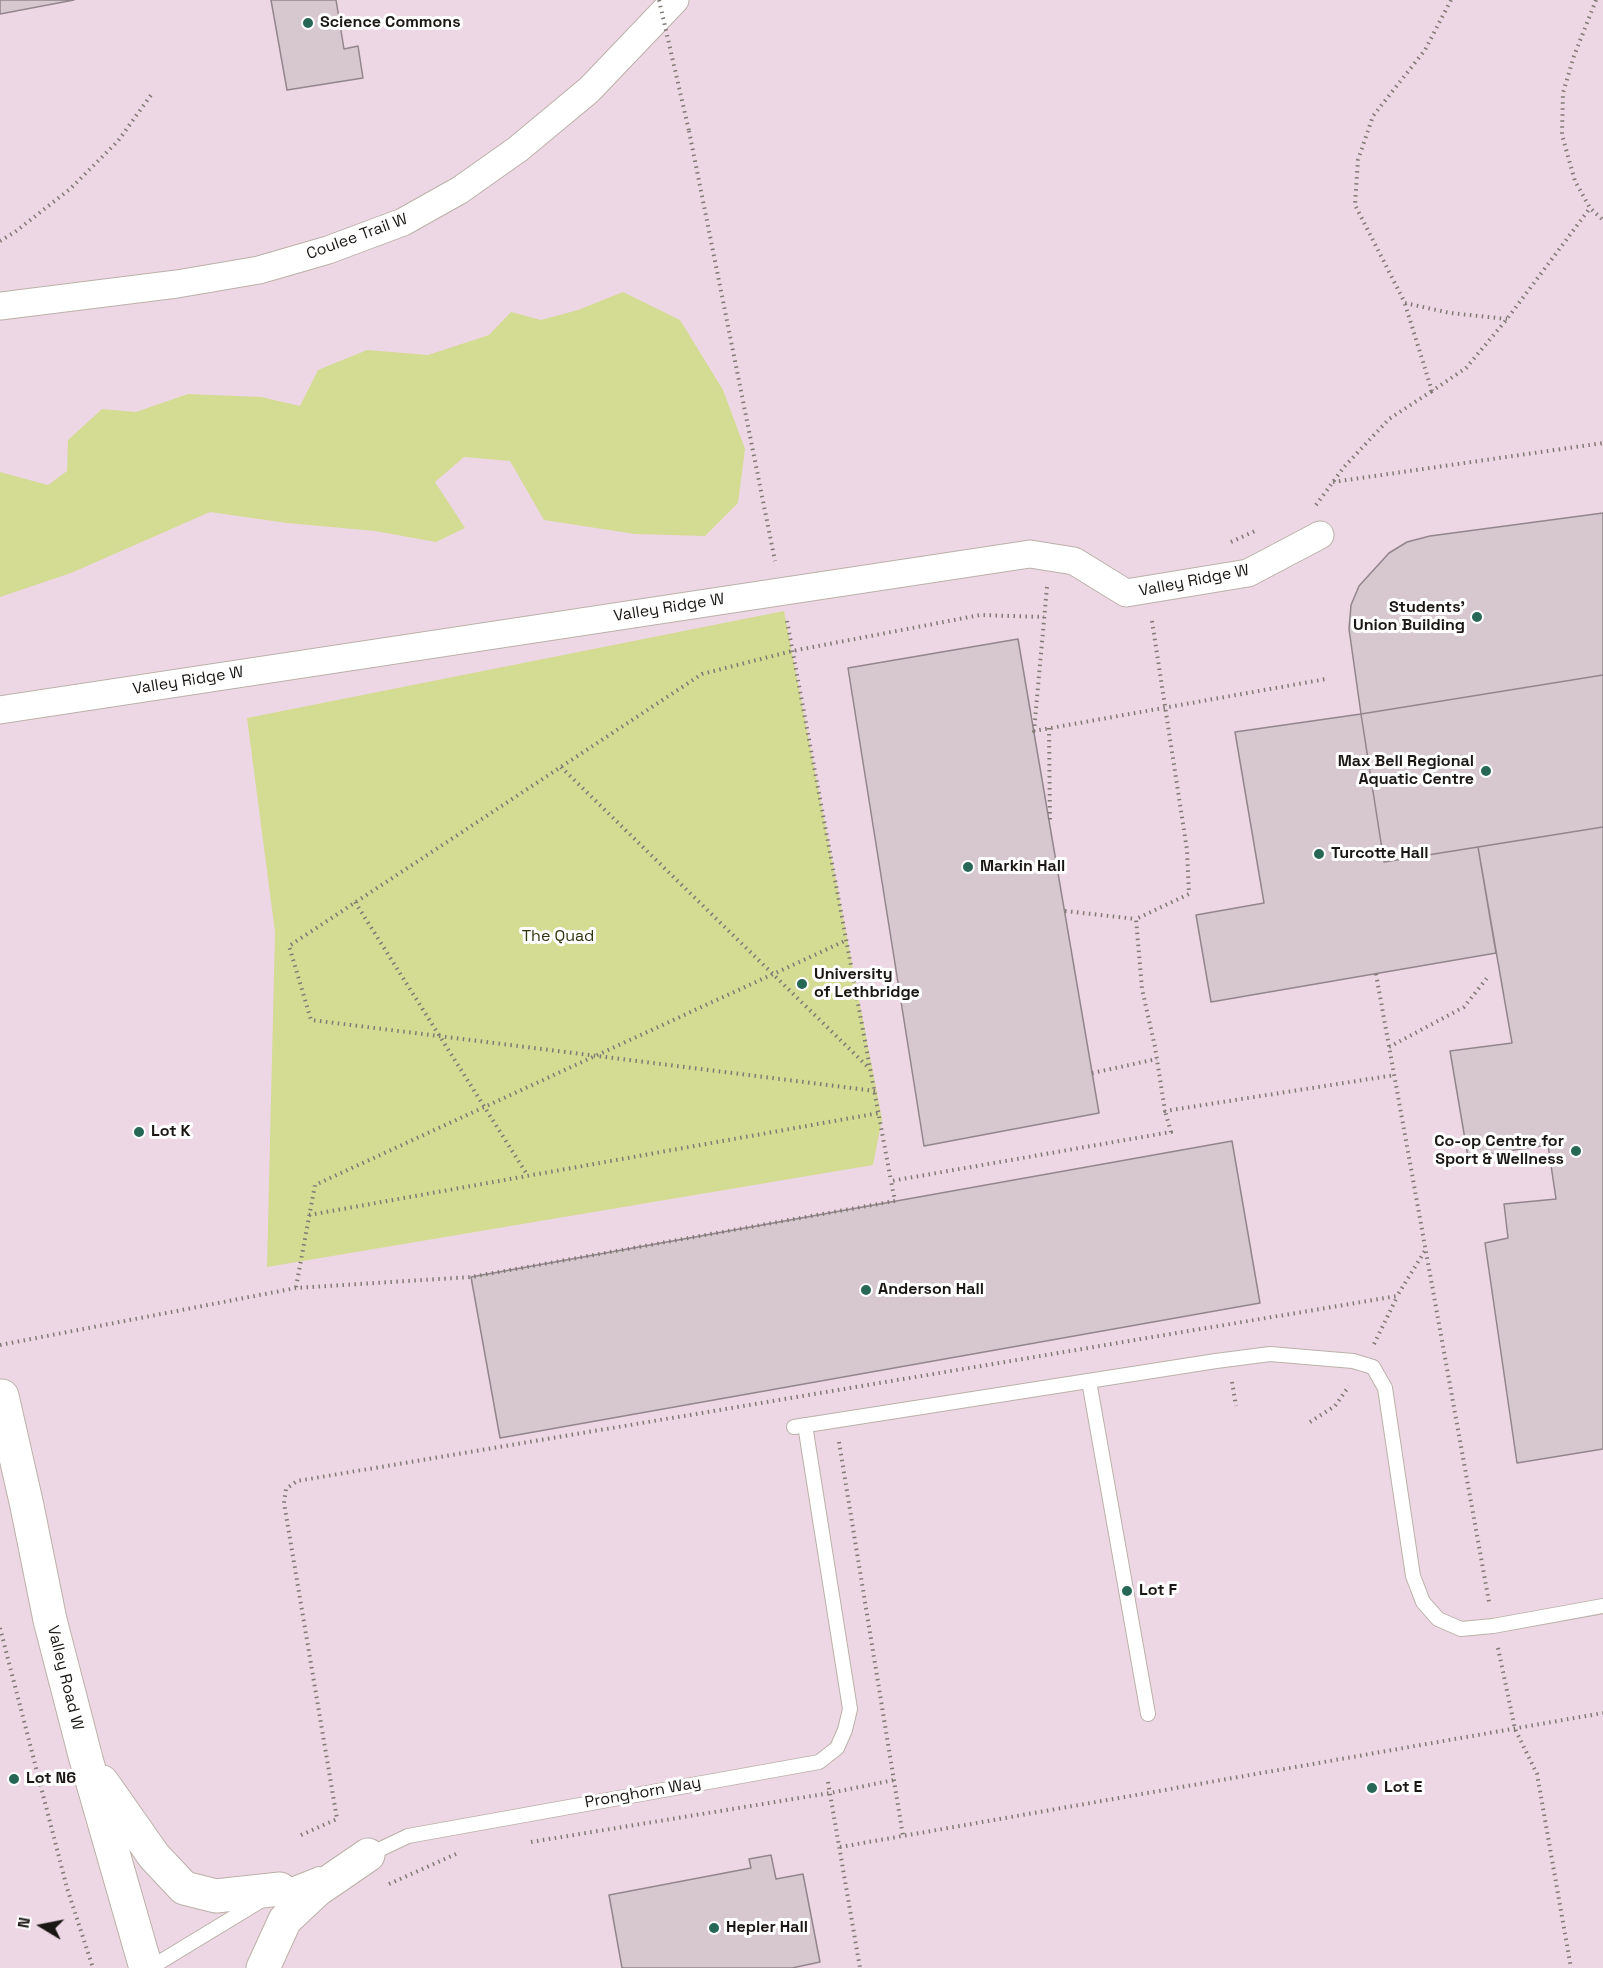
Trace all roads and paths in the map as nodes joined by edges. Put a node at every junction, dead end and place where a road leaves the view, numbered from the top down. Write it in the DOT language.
graph roads {
  1 [pos="659,0"];
  2 [pos="675,0"];
  3 [pos="1451,0"];
  4 [pos="1596,0"];
  5 [pos="151,95"];
  6 [pos="1590,208"];
  7 [pos="1603,220"];
  8 [pos="0,241"];
  9 [pos="1405,303"];
  10 [pos="0,306"];
  11 [pos="1507,319"];
  12 [pos="1432,391"];
  13 [pos="1603,443"];
  14 [pos="1333,482"];
  15 [pos="1320,535"];
  16 [pos="1050,557"];
  17 [pos="1146,590"];
  18 [pos="782,591"];
  19 [pos="1044,617"];
  20 [pos="792,651"];
  21 [pos="1326,679"];
  22 [pos="1165,709"];
  23 [pos="0,710"];
  24 [pos="1049,728"];
  25 [pos="561,766"];
  26 [pos="1050,824"];
  27 [pos="355,902"];
  28 [pos="1065,912"];
  29 [pos="1136,919"];
  30 [pos="846,940"];
  31 [pos="773,974"];
  32 [pos="1376,974"];
  33 [pos="1487,978"];
  34 [pos="440,1036"];
  35 [pos="1389,1047"];
  36 [pos="595,1056"];
  37 [pos="1157,1059"];
  38 [pos="870,1070"];
  39 [pos="1092,1073"];
  40 [pos="1395,1075"];
  41 [pos="875,1091"];
  42 [pos="484,1107"];
  43 [pos="1165,1111"];
  44 [pos="879,1113"];
  45 [pos="528,1176"];
  46 [pos="891,1181"];
  47 [pos="309,1215"];
  48 [pos="1426,1249"];
  49 [pos="296,1288"];
  50 [pos="0,1345"];
  51 [pos="1089,1381"];
  52 [pos="831,1390"];
  53 [pos="1,1393"];
  54 [pos="836,1420"];
  55 [pos="1603,1606"];
  56 [pos="1493,1626"];
  57 [pos="0,1628"];
  58 [pos="1603,1713"];
  59 [pos="1148,1714"];
  60 [pos="1515,1729"];
  61 [pos="823,1758"];
  62 [pos="86,1759"];
  63 [pos="894,1780"];
  64 [pos="830,1793"];
  65 [pos="302,1835"];
  66 [pos="903,1836"];
  67 [pos="527,1842"];
  68 [pos="840,1847"];
  69 [pos="457,1854"];
  70 [pos="368,1855"];
  71 [pos="388,1885"];
  72 [pos="280,1889"];
  73 [pos="93,1968"];
  74 [pos="148,1968"];
  75 [pos="263,1968"];
  76 [pos="860,1968"];
  77 [pos="1571,1968"];
  1 -- 18 [label="path, bridge"];
  2 -- 10 [label="street, Coulee Trail W"];
  3 -- 9 [label="path"];
  4 -- 6 [label="path"];
  5 -- 8 [label="path"];
  6 -- 7 [label="path"];
  6 -- 11 [label="path"];
  9 -- 11 [label="path"];
  9 -- 12 [label="path"];
  11 -- 12 [label="path"];
  12 -- 14 [label="path"];
  13 -- 14 [label="path"];
  14 -- 15 [label="path"];
  15 -- 17 [label="street, Valley Ridge W"];
  16 -- 17 [label="street, Valley Ridge W"];
  16 -- 18 [label="street, Valley Ridge W"];
  16 -- 19 [label="path"];
  17 -- 22 [label="path"];
  18 -- 20 [label="path"];
  18 -- 23 [label="street, Valley Ridge W"];
  19 -- 20 [label="path"];
  19 -- 24 [label="path"];
  20 -- 25 [label="path"];
  20 -- 30 [label="path"];
  21 -- 22 [label="path"];
  22 -- 24 [label="path"];
  22 -- 29 [label="path"];
  24 -- 26 [label="path"];
  25 -- 27 [label="path"];
  25 -- 31 [label="path"];
  27 -- 34 [label="path"];
  27 -- 34 [label="path"];
  28 -- 29 [label="path"];
  29 -- 37 [label="path"];
  30 -- 31 [label="path"];
  30 -- 38 [label="path"];
  31 -- 36 [label="path"];
  31 -- 38 [label="path"];
  32 -- 35 [label="path"];
  33 -- 35 [label="path"];
  34 -- 36 [label="path"];
  34 -- 42 [label="path"];
  35 -- 40 [label="path"];
  36 -- 41 [label="path"];
  36 -- 42 [label="path"];
  37 -- 39 [label="path"];
  37 -- 43 [label="path"];
  38 -- 41 [label="path"];
  40 -- 43 [label="path"];
  40 -- 48 [label="path"];
  41 -- 44 [label="path"];
  42 -- 45 [label="path"];
  42 -- 47 [label="path"];
  43 -- 46 [label="path"];
  44 -- 45 [label="path"];
  44 -- 46 [label="path"];
  45 -- 47 [label="path"];
  46 -- 49 [label="path"];
  47 -- 49 [label="path"];
  48 -- 52 [label="path"];
  48 -- 56 [label="path"];
  49 -- 50 [label="path"];
  51 -- 54 [label="lane"];
  51 -- 56 [label="lane"];
  51 -- 59 [label="lane"];
  52 -- 54 [label="path"];
  52 -- 65 [label="path"];
  53 -- 62 [label="street, Valley Road W"];
  54 -- 61 [label="lane"];
  54 -- 63 [label="path"];
  55 -- 56 [label="lane"];
  56 -- 60 [label="path"];
  57 -- 73 [label="path"];
  58 -- 60 [label="path"];
  60 -- 66 [label="path"];
  60 -- 77 [label="path"];
  61 -- 64 [label="path"];
  61 -- 70 [label="lane, Pronghorn Way"];
  62 -- 72 [label="street"];
  62 -- 74 [label="street, Valley Road W"];
  63 -- 64 [label="path"];
  63 -- 66 [label="path"];
  64 -- 67 [label="path"];
  64 -- 68 [label="path"];
  66 -- 68 [label="path"];
  68 -- 76 [label="path"];
  69 -- 71 [label="path"];
  70 -- 72 [label="lane, Pronghorn Way"];
  70 -- 75 [label="street"];
  72 -- 74 [label="lane, Pronghorn Way"];
}
